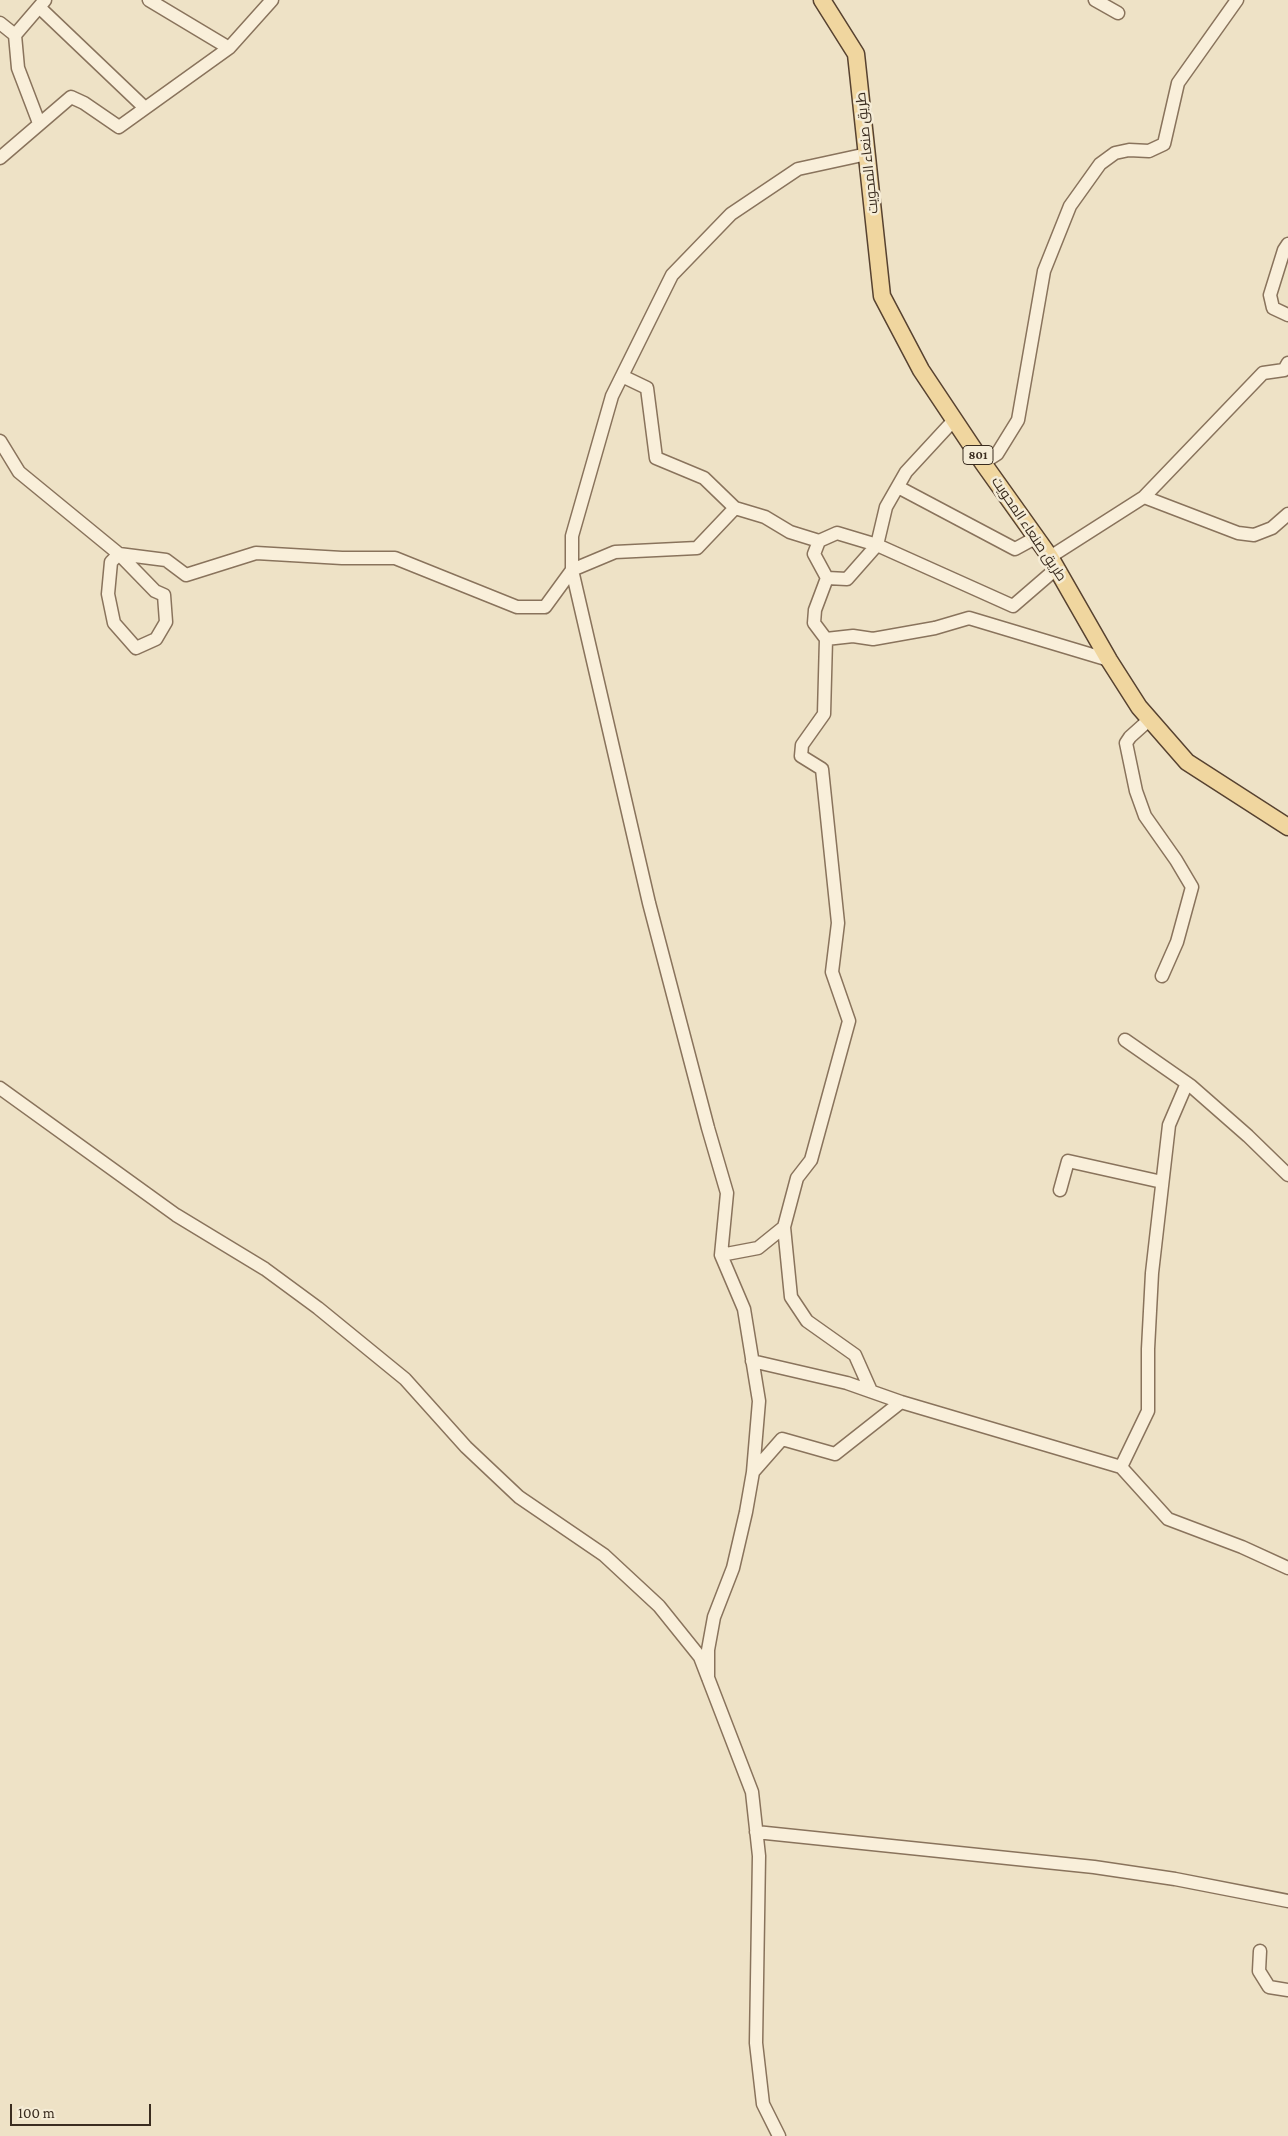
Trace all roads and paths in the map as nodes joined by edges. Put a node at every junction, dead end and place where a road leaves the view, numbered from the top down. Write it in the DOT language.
graph roads {
  1 [pos="149,0"];
  2 [pos="272,0"];
  3 [pos="822,0"];
  4 [pos="1095,0"];
  5 [pos="1237,0"];
  6 [pos="42,3"];
  7 [pos="1118,13"];
  8 [pos="0,24"];
  9 [pos="14,34"];
  10 [pos="229,48"];
  11 [pos="145,108"];
  12 [pos="39,123"];
  13 [pos="867,154"];
  14 [pos="0,158"];
  15 [pos="1288,244"];
  16 [pos="1288,315"];
  17 [pos="1287,369"];
  18 [pos="622,376"];
  19 [pos="954,420"];
  20 [pos="0,441"];
  21 [pos="983,463"];
  22 [pos="898,487"];
  23 [pos="1144,497"];
  24 [pos="735,508"];
  25 [pos="1288,514"];
  26 [pos="1037,537"];
  27 [pos="819,541"];
  28 [pos="877,545"];
  29 [pos="119,554"];
  30 [pos="1054,562"];
  31 [pos="572,570"];
  32 [pos="827,578"];
  33 [pos="826,639"];
  34 [pos="1109,660"];
  35 [pos="1150,719"];
  36 [pos="1288,827"];
  37 [pos="1162,976"];
  38 [pos="1125,1040"];
  39 [pos="1187,1083"];
  40 [pos="0,1088"];
  41 [pos="1288,1175"];
  42 [pos="1162,1182"];
  43 [pos="1060,1190"];
  44 [pos="784,1227"];
  45 [pos="721,1255"];
  46 [pos="752,1360"];
  47 [pos="871,1391"];
  48 [pos="901,1402"];
  49 [pos="1121,1467"];
  50 [pos="753,1472"];
  51 [pos="1288,1568"];
  52 [pos="708,1678"];
  53 [pos="756,1832"];
  54 [pos="1288,1902"];
  55 [pos="1260,1952"];
  56 [pos="1288,1990"];
  57 [pos="779,2136"];
  1 -- 10 [label="street"];
  2 -- 10 [label="street"];
  3 -- 13 [label="main road, طريق صنعاء المحويت / 801"];
  4 -- 7 [label="street"];
  5 -- 21 [label="street"];
  6 -- 9 [label="street"];
  6 -- 11 [label="street"];
  8 -- 9 [label="street"];
  9 -- 12 [label="street"];
  10 -- 11 [label="street"];
  11 -- 12 [label="street"];
  12 -- 14 [label="street"];
  13 -- 18 [label="street"];
  13 -- 19 [label="main road, طريق صنعاء المحويت / 801"];
  15 -- 16 [label="street"];
  17 -- 23 [label="street"];
  18 -- 24 [label="street"];
  18 -- 31 [label="street"];
  19 -- 21 [label="main road, طريق صنعاء المحويت / 801"];
  19 -- 22 [label="street"];
  20 -- 29 [label="street"];
  21 -- 26 [label="main road, طريق صنعاء المحويت / 801"];
  22 -- 26 [label="street"];
  22 -- 28 [label="street"];
  23 -- 25 [label="street"];
  23 -- 30 [label="street"];
  24 -- 27 [label="street"];
  24 -- 31 [label="street"];
  26 -- 30 [label="main road, طريق صنعاء المحويت / 801"];
  27 -- 28 [label="street"];
  27 -- 32 [label="street"];
  28 -- 30 [label="street"];
  28 -- 32 [label="street"];
  29 -- 29 [label="street"];
  29 -- 31 [label="street"];
  30 -- 34 [label="main road, طريق صنعاء المحويت / 801"];
  31 -- 45 [label="street"];
  32 -- 33 [label="street"];
  33 -- 34 [label="street"];
  33 -- 44 [label="street"];
  34 -- 35 [label="main road, طريق صنعاء المحويت / 801"];
  35 -- 36 [label="main road, طريق صنعاء المحويت / 801"];
  35 -- 37 [label="street"];
  38 -- 39 [label="street"];
  39 -- 41 [label="street"];
  39 -- 42 [label="street"];
  40 -- 52 [label="street"];
  42 -- 43 [label="street"];
  42 -- 49 [label="street"];
  44 -- 45 [label="street"];
  44 -- 47 [label="street"];
  45 -- 46 [label="street"];
  46 -- 47 [label="street"];
  46 -- 50 [label="street"];
  47 -- 48 [label="street"];
  48 -- 49 [label="street"];
  48 -- 50 [label="street"];
  49 -- 51 [label="street"];
  50 -- 52 [label="street"];
  52 -- 53 [label="street"];
  53 -- 54 [label="street"];
  53 -- 57 [label="street"];
  55 -- 56 [label="street"];
}
